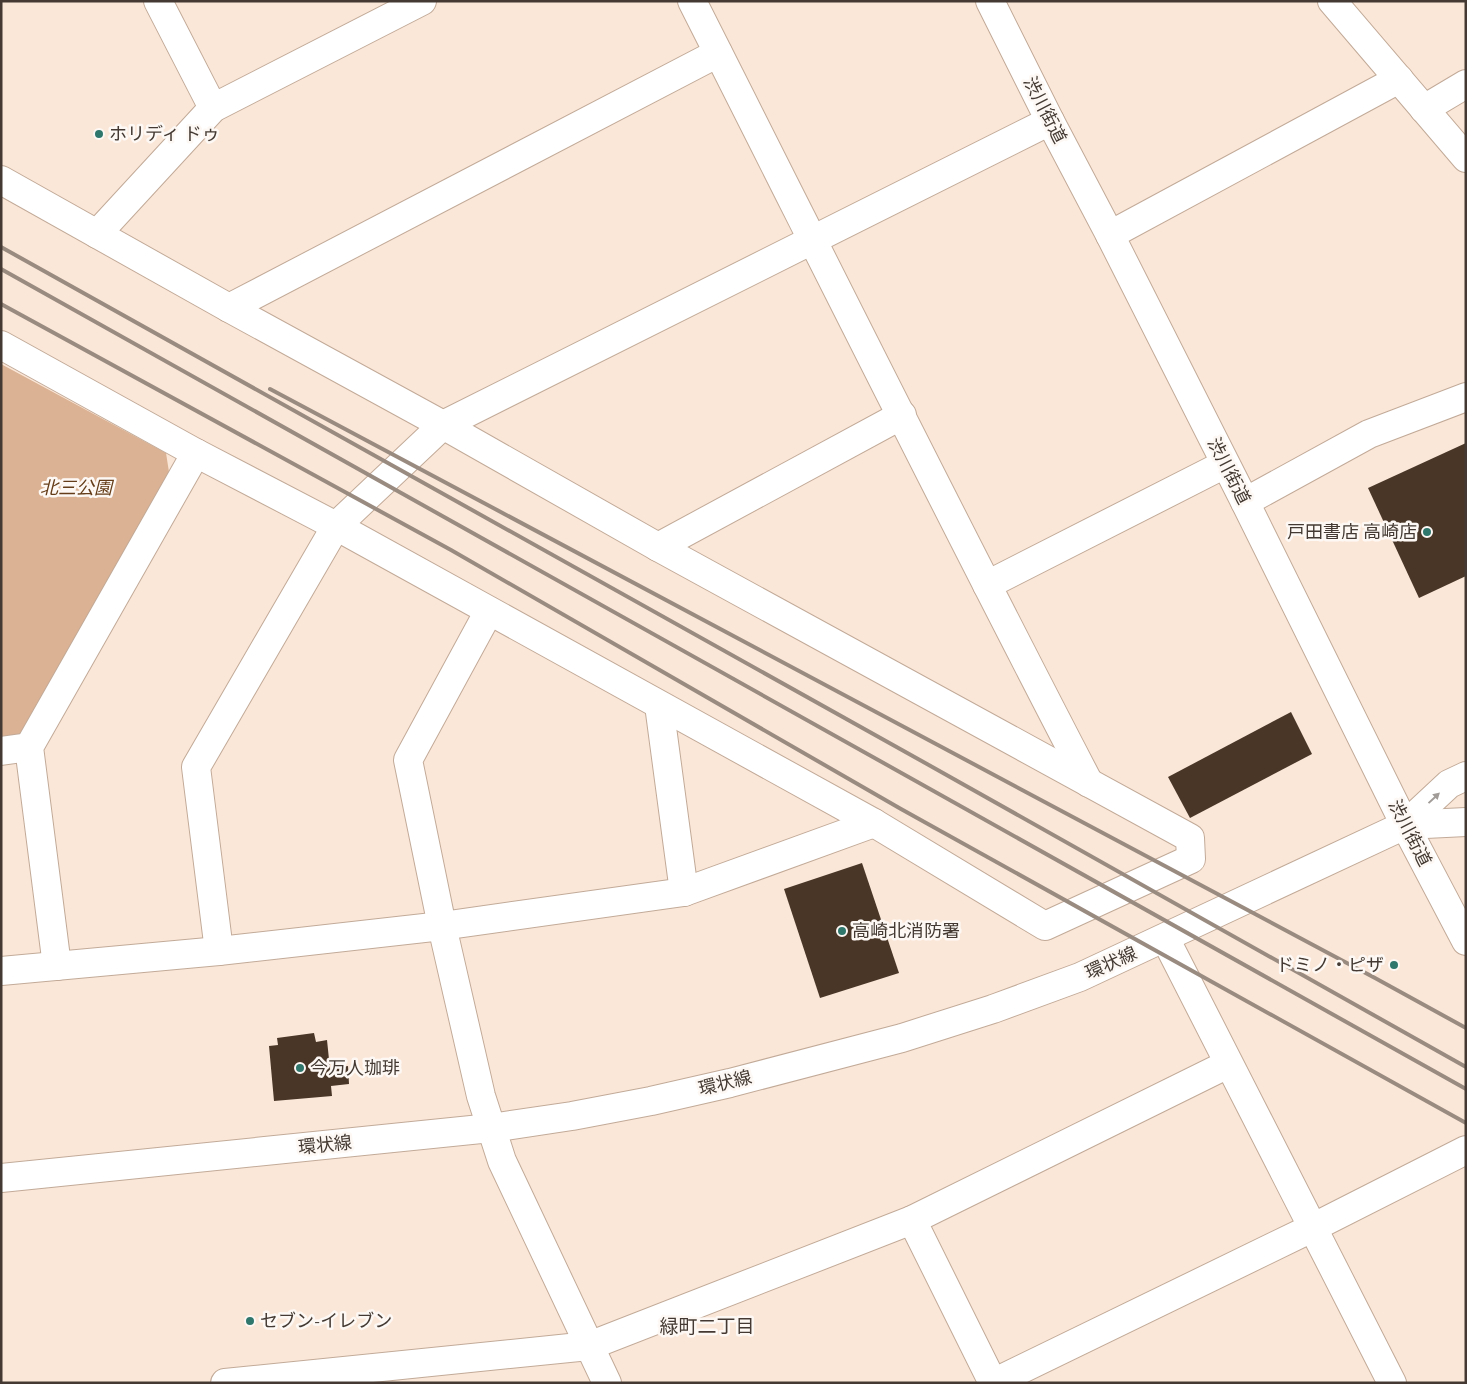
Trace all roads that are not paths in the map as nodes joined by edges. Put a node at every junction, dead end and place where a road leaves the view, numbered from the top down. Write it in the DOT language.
graph roads {
  1 [pos="158,1"];
  2 [pos="422,1"];
  3 [pos="692,1"];
  4 [pos="990,1"];
  5 [pos="1332,1"];
  6 [pos="718,53"];
  7 [pos="1399,79"];
  8 [pos="1466,84"];
  9 [pos="213,108"];
  10 [pos="1424,109"];
  11 [pos="1050,121"];
  12 [pos="1466,158"];
  13 [pos="1,180"];
  14 [pos="97,234"];
  15 [pos="1110,235"];
  16 [pos="813,240"];
  17 [pos="230,308"];
  18 [pos="1,345"];
  19 [pos="1466,397"];
  20 [pos="902,415"];
  21 [pos="443,425"];
  22 [pos="196,453"];
  23 [pos="1225,464"];
  24 [pos="1245,502"];
  25 [pos="336,526"];
  26 [pos="658,547"];
  27 [pos="986,586"];
  28 [pos="489,611"];
  29 [pos="659,705"];
  30 [pos="29,747"];
  31 [pos="1,751"];
  32 [pos="1466,776"];
  33 [pos="1089,783"];
  34 [pos="1466,822"];
  35 [pos="874,823"];
  36 [pos="1405,825"];
  37 [pos="684,892"];
  38 [pos="442,926"];
  39 [pos="1165,938"];
  40 [pos="1466,942"];
  41 [pos="219,951"];
  42 [pos="57,966"];
  43 [pos="1,971"];
  44 [pos="1228,1064"];
  45 [pos="491,1128"];
  46 [pos="1466,1150"];
  47 [pos="1,1178"];
  48 [pos="912,1220"];
  49 [pos="1312,1228"];
  50 [pos="589,1346"];
  51 [pos="376,1376"];
  52 [pos="1388,1381"];
  53 [pos="225,1383"];
  54 [pos="606,1383"];
  55 [pos="993,1383"];
  1 -- 9 [label="street"];
  2 -- 9 [label="street"];
  3 -- 6 [label="street"];
  4 -- 11 [label="street, 渋川街道"];
  5 -- 7 [label="street"];
  6 -- 16 [label="street"];
  6 -- 17 [label="street"];
  7 -- 10 [label="street"];
  7 -- 15 [label="street"];
  8 -- 10 [label="street"];
  9 -- 14 [label="street"];
  10 -- 12 [label="street"];
  11 -- 15 [label="street, 渋川街道"];
  11 -- 16 [label="street"];
  13 -- 14 [label="street"];
  14 -- 17 [label="street"];
  15 -- 23 [label="street, 渋川街道"];
  16 -- 20 [label="street"];
  16 -- 21 [label="street"];
  17 -- 21 [label="street"];
  18 -- 22 [label="street"];
  19 -- 24 [label="street"];
  20 -- 26 [label="street"];
  20 -- 27 [label="street"];
  21 -- 25 [label="street"];
  21 -- 26 [label="street"];
  22 -- 25 [label="street"];
  22 -- 30 [label="street"];
  23 -- 24 [label="street, 渋川街道"];
  23 -- 27 [label="street"];
  24 -- 36 [label="street, 渋川街道"];
  25 -- 28 [label="street"];
  25 -- 41 [label="street"];
  26 -- 33 [label="street"];
  27 -- 33 [label="street"];
  28 -- 29 [label="street"];
  28 -- 38 [label="street"];
  29 -- 35 [label="street"];
  29 -- 37 [label="street"];
  30 -- 31 [label="street"];
  30 -- 42 [label="street"];
  36 -- 32 [label="street, 環状線, one-way"];
  33 -- 35 [label="street"];
  34 -- 36 [label="street, 環状線"];
  35 -- 37 [label="street"];
  36 -- 39 [label="street, 環状線"];
  36 -- 40 [label="street, 渋川街道"];
  37 -- 38 [label="street"];
  38 -- 41 [label="street"];
  38 -- 45 [label="street"];
  39 -- 44 [label="street"];
  39 -- 45 [label="street, 環状線"];
  41 -- 42 [label="street"];
  42 -- 43 [label="street"];
  44 -- 48 [label="street"];
  44 -- 49 [label="street"];
  45 -- 47 [label="street, 環状線"];
  45 -- 50 [label="street"];
  46 -- 49 [label="street"];
  48 -- 50 [label="street"];
  48 -- 55 [label="street"];
  49 -- 52 [label="street"];
  49 -- 55 [label="street"];
  50 -- 51 [label="street"];
  50 -- 54 [label="street"];
  51 -- 53 [label="street"];
}
